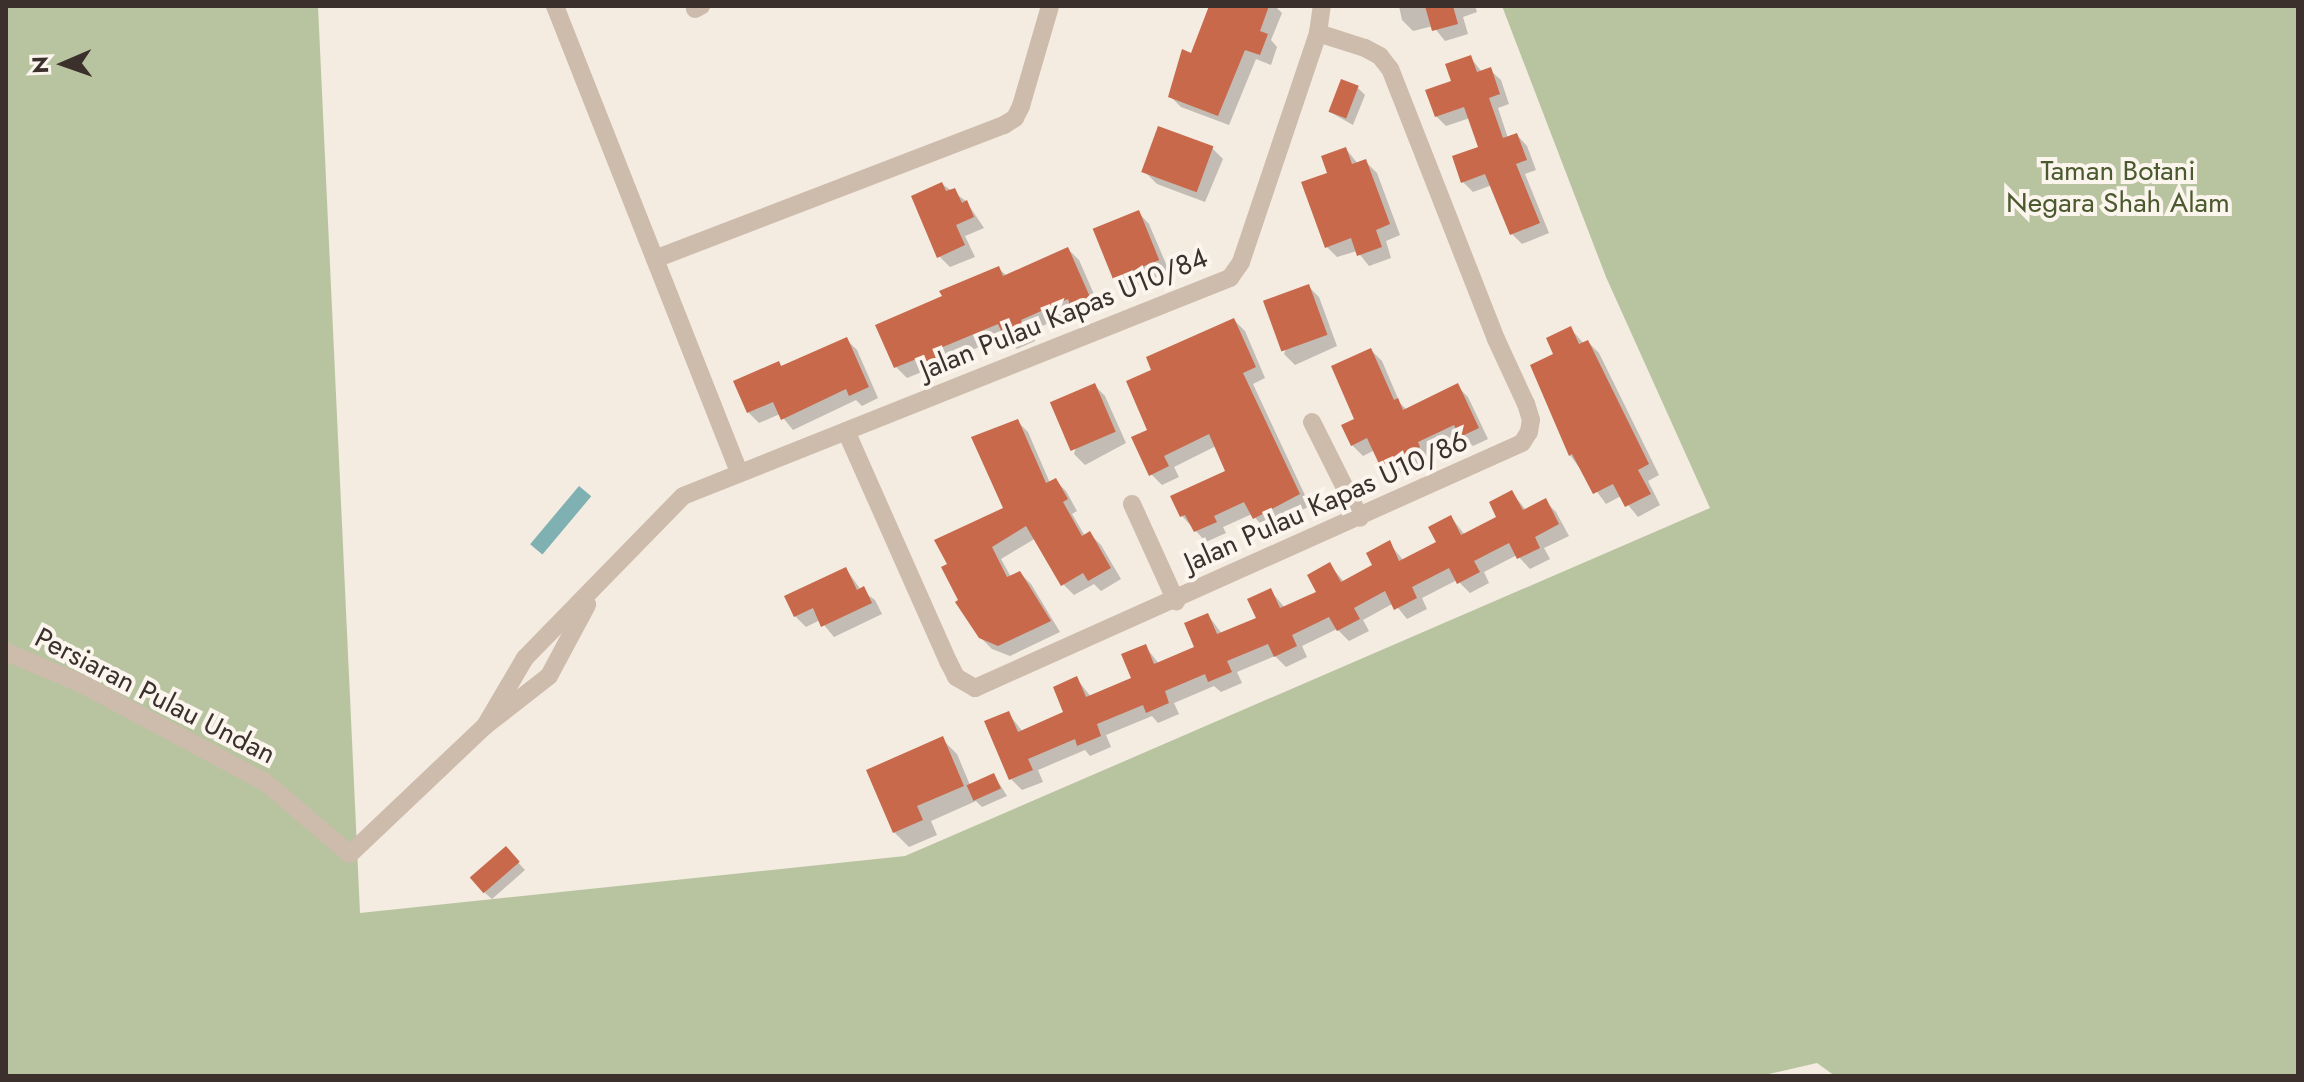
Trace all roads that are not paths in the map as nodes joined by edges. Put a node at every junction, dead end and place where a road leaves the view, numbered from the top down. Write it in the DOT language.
graph roads {
  1 [pos="555,6"];
  2 [pos="1050,6"];
  3 [pos="1322,6"];
  4 [pos="1318,33"];
  5 [pos="655,259"];
  6 [pos="1312,422"];
  7 [pos="846,431"];
  8 [pos="739,472"];
  9 [pos="1132,504"];
  10 [pos="1360,518"];
  11 [pos="594,591"];
  12 [pos="1176,601"];
  13 [pos="6,652"];
  14 [pos="485,726"];
  1 -- 5 [label="street"];
  2 -- 5 [label="street"];
  3 -- 4 [label="street, Jalan Pulau Kapas U10/84"];
  4 -- 7 [label="street, Jalan Pulau Kapas U10/84"];
  4 -- 10 [label="street, Jalan Pulau Kapas U10/86"];
  5 -- 8 [label="street"];
  6 -- 10 [label="street"];
  7 -- 8 [label="street, Jalan Pulau Kapas U10/84"];
  7 -- 12 [label="street, Jalan Pulau Kapas U10/86"];
  8 -- 11 [label="street, Jalan Pulau Kapas U10/84"];
  9 -- 12 [label="street"];
  10 -- 12 [label="street, Jalan Pulau Kapas U10/86"];
  11 -- 14 [label="street"];
  11 -- 14 [label="street"];
  13 -- 14 [label="street, Persiaran Pulau Undan"];
}
